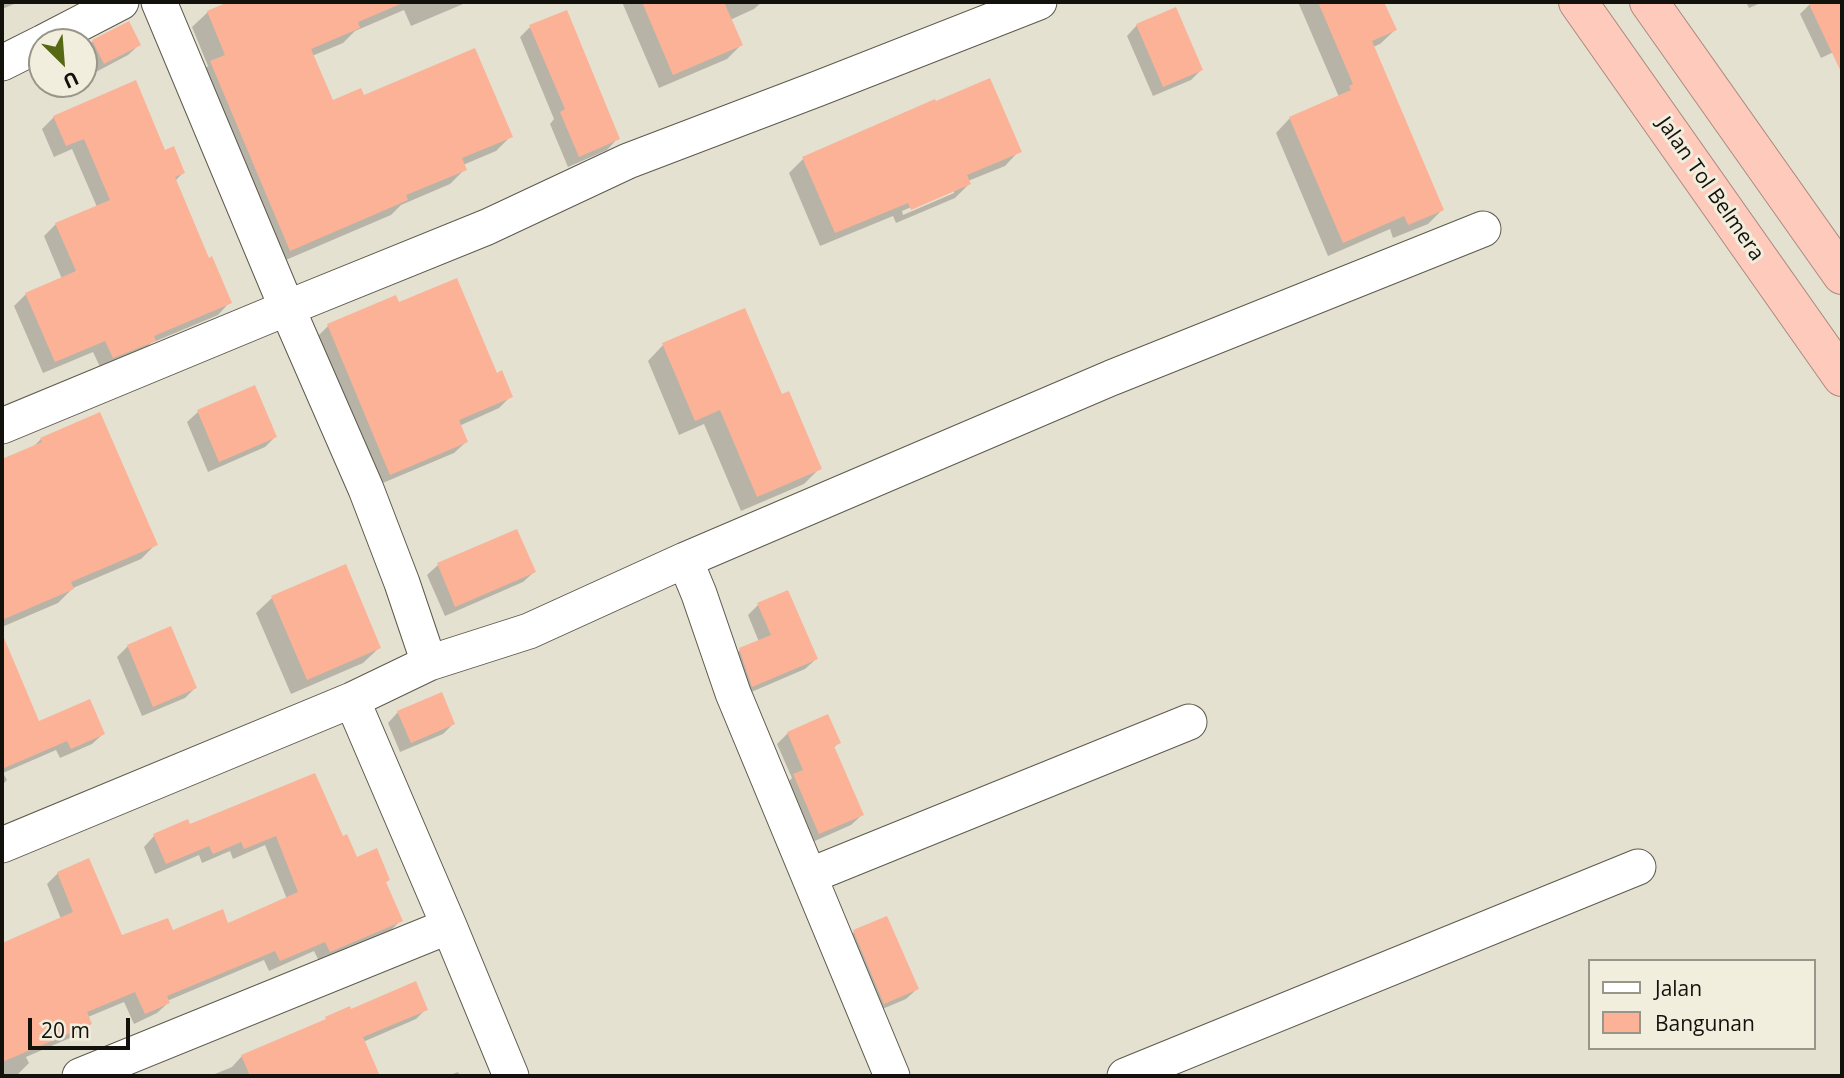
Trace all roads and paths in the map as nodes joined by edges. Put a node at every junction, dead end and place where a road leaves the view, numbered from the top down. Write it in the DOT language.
graph roads {
  1 [pos="121,2"];
  2 [pos="159,2"];
  3 [pos="1039,2"];
  4 [pos="1578,2"];
  5 [pos="1649,2"];
  6 [pos="70,28"];
  7 [pos="28,50"];
  8 [pos="2,64"];
  9 [pos="1483,229"];
  10 [pos="1842,275"];
  11 [pos="287,308"];
  12 [pos="1842,377"];
  13 [pos="2,426"];
  14 [pos="685,560"];
  15 [pos="429,663"];
  16 [pos="352,700"];
  17 [pos="1189,722"];
  18 [pos="2,845"];
  19 [pos="1638,867"];
  20 [pos="809,876"];
  21 [pos="449,926"];
  22 [pos="80,1076"];
  23 [pos="511,1076"];
  24 [pos="892,1076"];
  25 [pos="1125,1076"];
  1 -- 6 [label="street"];
  2 -- 11 [label="street"];
  3 -- 11 [label="street"];
  4 -- 12 [label="highway, Jalan Tol Belmera"];
  5 -- 10 [label="highway"];
  7 -- 8 [label="street"];
  9 -- 14 [label="street"];
  11 -- 13 [label="street"];
  11 -- 15 [label="street"];
  14 -- 15 [label="street"];
  14 -- 20 [label="street"];
  15 -- 16 [label="street"];
  16 -- 18 [label="street"];
  16 -- 21 [label="street"];
  17 -- 20 [label="street"];
  19 -- 25 [label="street"];
  20 -- 24 [label="street"];
  21 -- 22 [label="street"];
  21 -- 23 [label="street"];
}
